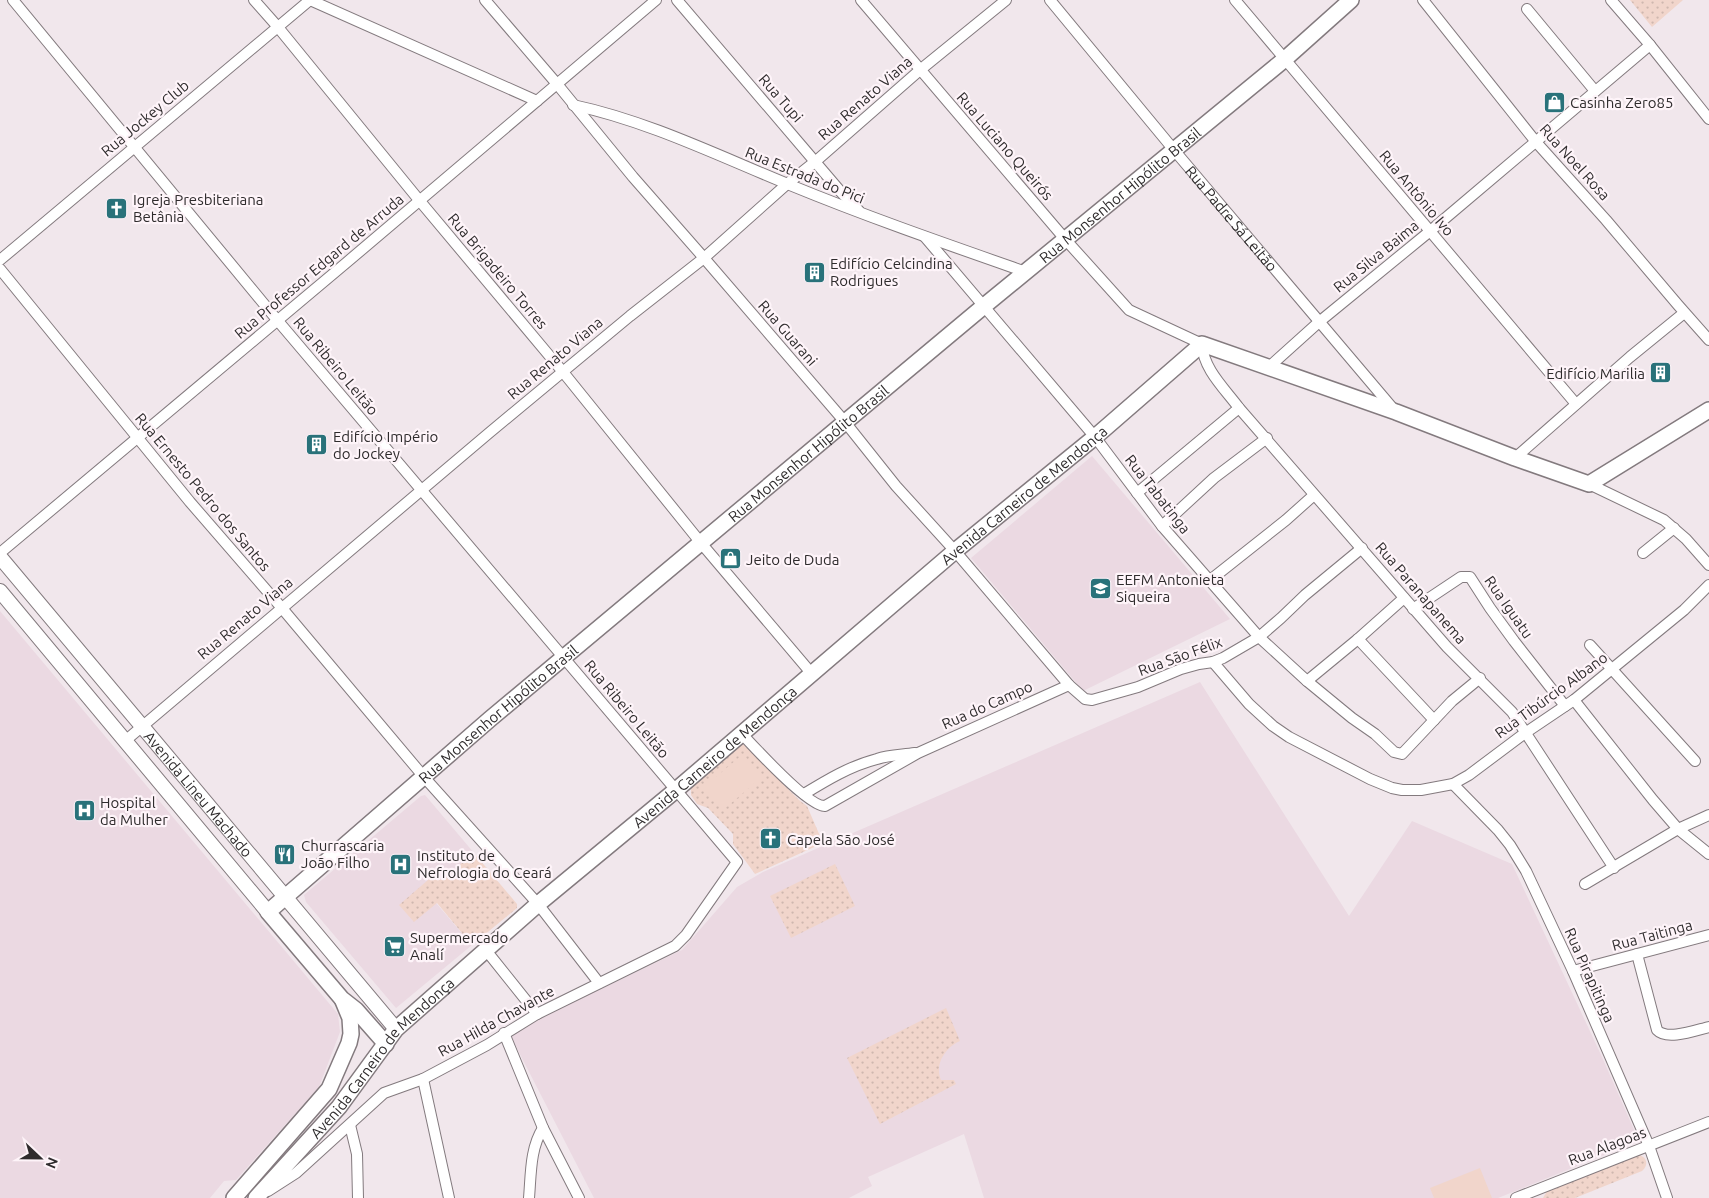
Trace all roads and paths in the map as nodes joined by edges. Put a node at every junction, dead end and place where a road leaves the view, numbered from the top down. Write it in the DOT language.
graph roads {
  1 [pos="13,0"];
  2 [pos="254,0"];
  3 [pos="485,0"];
  4 [pos="656,0"];
  5 [pos="677,0"];
  6 [pos="861,0"];
  7 [pos="1006,0"];
  8 [pos="1050,0"];
  9 [pos="1235,0"];
  10 [pos="1351,0"];
  11 [pos="1424,0"];
  12 [pos="1611,0"];
  13 [pos="306,1"];
  14 [pos="1527,9"];
  15 [pos="277,26"];
  16 [pos="1650,45"];
  17 [pos="1285,59"];
  18 [pos="920,70"];
  19 [pos="557,84"];
  20 [pos="1595,91"];
  21 [pos="537,100"];
  22 [pos="573,105"];
  23 [pos="1709,119"];
  24 [pos="1536,142"];
  25 [pos="134,147"];
  26 [pos="1174,150"];
  27 [pos="816,161"];
  28 [pos="787,184"];
  29 [pos="419,200"];
  30 [pos="863,215"];
  31 [pos="1429,232"];
  32 [pos="925,237"];
  33 [pos="1065,239"];
  34 [pos="704,258"];
  35 [pos="0,260"];
  36 [pos="0,269"];
  37 [pos="1026,272"];
  38 [pos="984,306"];
  39 [pos="1129,310"];
  40 [pos="1684,312"];
  41 [pos="278,321"];
  42 [pos="1319,322"];
  43 [pos="1709,340"];
  44 [pos="1202,344"];
  45 [pos="1269,366"];
  46 [pos="563,372"];
  47 [pos="1576,404"];
  48 [pos="1239,408"];
  49 [pos="1709,410"];
  50 [pos="1396,412"];
  51 [pos="845,422"];
  52 [pos="1095,437"];
  53 [pos="137,438"];
  54 [pos="1267,438"];
  55 [pos="1516,458"];
  56 [pos="1588,484"];
  57 [pos="421,491"];
  58 [pos="1137,494"];
  59 [pos="1314,495"];
  60 [pos="1162,526"];
  61 [pos="1674,528"];
  62 [pos="701,543"];
  63 [pos="1362,548"];
  64 [pos="955,551"];
  65 [pos="0,553"];
  66 [pos="1643,553"];
  67 [pos="0,557"];
  68 [pos="1709,565"];
  69 [pos="1209,581"];
  70 [pos="1709,585"];
  71 [pos="0,591"];
  72 [pos="1404,598"];
  73 [pos="282,607"];
  74 [pos="1413,609"];
  75 [pos="1259,637"];
  76 [pos="1358,639"];
  77 [pos="1590,645"];
  78 [pos="564,658"];
  79 [pos="1213,662"];
  80 [pos="1612,669"];
  81 [pos="812,674"];
  82 [pos="1480,678"];
  83 [pos="1307,681"];
  84 [pos="1069,685"];
  85 [pos="120,700"];
  86 [pos="1570,703"];
  87 [pos="103,715"];
  88 [pos="1434,720"];
  89 [pos="142,726"];
  90 [pos="1525,733"];
  91 [pos="742,734"];
  92 [pos="125,741"];
  93 [pos="918,753"];
  94 [pos="1695,761"];
  95 [pos="172,762"];
  96 [pos="155,776"];
  97 [pos="424,778"];
  98 [pos="1453,784"];
  99 [pos="676,790"];
  100 [pos="804,794"];
  101 [pos="1709,815"];
  102 [pos="1678,828"];
  103 [pos="1709,854"];
  104 [pos="737,862"];
  105 [pos="1614,868"];
  106 [pos="1585,884"];
  107 [pos="286,897"];
  108 [pos="538,904"];
  109 [pos="268,912"];
  110 [pos="1709,935"];
  111 [pos="486,949"];
  112 [pos="1638,954"];
  113 [pos="1573,971"];
  114 [pos="599,983"];
  115 [pos="342,999"];
  116 [pos="536,1014"];
  117 [pos="1709,1027"];
  118 [pos="396,1029"];
  119 [pos="504,1033"];
  120 [pos="386,1044"];
  121 [pos="423,1079"];
  122 [pos="1709,1122"];
  123 [pos="350,1125"];
  124 [pos="544,1128"];
  125 [pos="1649,1146"];
  126 [pos="234,1198"];
  127 [pos="257,1198"];
  128 [pos="358,1198"];
  129 [pos="449,1198"];
  130 [pos="529,1198"];
  131 [pos="579,1198"];
  132 [pos="1516,1198"];
  133 [pos="1667,1198"];
  1 -- 25 [label="street, Rua Ribeiro Leitão"];
  2 -- 15 [label="street"];
  3 -- 19 [label="street, Rua Guarani"];
  4 -- 19 [label="street, Rua Professor Edgard de Arruda"];
  5 -- 27 [label="street, Rua Tupi"];
  6 -- 18 [label="street, Rua Luciano Queirós"];
  7 -- 18 [label="street, Rua Renato Viana"];
  8 -- 26 [label="street, Rua Padre Sá Leitão"];
  9 -- 17 [label="street, Rua Antônio Ivo"];
  10 -- 17 [label="main road, Rua Monsenhor Hipólito Brasil"];
  11 -- 24 [label="street, Rua Noel Rosa"];
  12 -- 16 [label="street"];
  13 -- 15 [label="street, Rua Jockey Club"];
  13 -- 21 [label="street"];
  14 -- 20 [label="street"];
  15 -- 25 [label="street, Rua Jockey Club"];
  15 -- 29 [label="street, Rua Brigadeiro Torres"];
  16 -- 20 [label="street, Rua Silva Baima"];
  16 -- 23 [label="street"];
  17 -- 26 [label="main road, Rua Monsenhor Hipólito Brasil"];
  17 -- 31 [label="street, Rua Antônio Ivo"];
  18 -- 27 [label="street, Rua Renato Viana"];
  18 -- 33 [label="street, Rua Luciano Queirós"];
  19 -- 21 [label="street, Rua Professor Edgard de Arruda"];
  19 -- 22 [label="street, Rua Guarani"];
  20 -- 24 [label="street, Rua Silva Baima"];
  21 -- 29 [label="street, Rua Professor Edgard de Arruda"];
  22 -- 28 [label="street, Rua Estrada do Pici"];
  22 -- 34 [label="street, Rua Guarani"];
  24 -- 31 [label="street, Rua Silva Baima"];
  24 -- 40 [label="street, Rua Noel Rosa"];
  25 -- 35 [label="street, Rua Jockey Club"];
  25 -- 41 [label="street, Rua Ribeiro Leitão"];
  26 -- 33 [label="main road, Rua Monsenhor Hipólito Brasil"];
  26 -- 42 [label="street, Rua Padre Sá Leitão"];
  27 -- 28 [label="street, Rua Renato Viana"];
  27 -- 30 [label="street, Rua Tupi"];
  28 -- 30 [label="street, Rua Estrada do Pici"];
  28 -- 34 [label="street, Rua Renato Viana"];
  29 -- 41 [label="street, Rua Professor Edgard de Arruda"];
  29 -- 46 [label="street, Rua Brigadeiro Torres"];
  30 -- 32 [label="street, Rua Estrada do Pici"];
  31 -- 42 [label="street, Rua Silva Baima"];
  31 -- 47 [label="street, Rua Antônio Ivo"];
  32 -- 37 [label="street, Rua Estrada do Pici"];
  32 -- 38 [label="street, Rua Tabatinga"];
  33 -- 37 [label="main road, Rua Monsenhor Hipólito Brasil"];
  33 -- 39 [label="street, Rua Luciano Queirós"];
  34 -- 46 [label="street, Rua Renato Viana"];
  34 -- 51 [label="street, Rua Guarani"];
  36 -- 53 [label="street, Rua Ernesto Pedro dos Santos"];
  37 -- 38 [label="main road, Rua Monsenhor Hipólito Brasil"];
  38 -- 51 [label="main road, Rua Monsenhor Hipólito Brasil"];
  38 -- 52 [label="street, Rua Tabatinga"];
  39 -- 44 [label="street, Rua Padre Sá Leitão"];
  40 -- 43 [label="street, Rua Noel Rosa"];
  40 -- 47 [label="street"];
  41 -- 53 [label="street, Rua Professor Edgard de Arruda"];
  41 -- 57 [label="street, Rua Ribeiro Leitão"];
  42 -- 45 [label="street, Rua Silva Baima"];
  42 -- 50 [label="street, Rua Padre Sá Leitão"];
  44 -- 45 [label="main road, Rua Padre Sá Leitão"];
  44 -- 48 [label="street, Rua Paranapanema"];
  44 -- 52 [label="main road, Avenida Carneiro de Mendonça"];
  45 -- 50 [label="main road, Rua Padre Sá Leitão"];
  46 -- 57 [label="street, Rua Renato Viana"];
  46 -- 62 [label="street, Rua Brigadeiro Torres"];
  47 -- 55 [label="street"];
  48 -- 54 [label="street, Rua Paranapanema"];
  48 -- 58 [label="street"];
  49 -- 56 [label="main road"];
  50 -- 55 [label="main road, Rua Padre Sá Leitão"];
  51 -- 62 [label="main road, Rua Monsenhor Hipólito Brasil"];
  51 -- 64 [label="street, Rua Guarani"];
  52 -- 58 [label="street, Rua Tabatinga"];
  52 -- 64 [label="main road, Avenida Carneiro de Mendonça"];
  53 -- 65 [label="street, Rua Professor Edgard de Arruda"];
  53 -- 73 [label="street, Rua Ernesto Pedro dos Santos"];
  54 -- 59 [label="street, Rua Paranapanema"];
  54 -- 60 [label="street"];
  55 -- 56 [label="main road, Rua Padre Sá Leitão"];
  56 -- 61 [label="street"];
  57 -- 73 [label="street, Rua Renato Viana"];
  57 -- 78 [label="street, Rua Ribeiro Leitão"];
  58 -- 60 [label="street, Rua Tabatinga"];
  59 -- 63 [label="street, Rua Paranapanema"];
  59 -- 69 [label="street"];
  60 -- 69 [label="street, Rua Tabatinga"];
  61 -- 66 [label="street"];
  61 -- 68 [label="street"];
  62 -- 78 [label="main road, Rua Monsenhor Hipólito Brasil"];
  62 -- 81 [label="street, Rua Brigadeiro Torres"];
  63 -- 72 [label="street, Rua Paranapanema"];
  63 -- 75 [label="street, Rua São Félix"];
  64 -- 81 [label="main road, Avenida Carneiro de Mendonça"];
  64 -- 84 [label="street, Rua Guarani"];
  67 -- 85 [label="street, Avenida Lineu Machado"];
  69 -- 75 [label="street, Rua Tabatinga"];
  70 -- 80 [label="street, Rua Tibúrcio Albano"];
  71 -- 87 [label="street, Avenida Lineu Machado"];
  72 -- 74 [label="street, Rua Paranapanema"];
  72 -- 76 [label="street"];
  73 -- 89 [label="street, Rua Renato Viana"];
  73 -- 97 [label="street, Rua Ernesto Pedro dos Santos"];
  74 -- 82 [label="street, Rua Paranapanema"];
  74 -- 86 [label="street, Rua Iguatu"];
  75 -- 79 [label="street, Rua São Félix"];
  75 -- 83 [label="street, Rua Tabatinga"];
  76 -- 83 [label="street"];
  76 -- 88 [label="street"];
  77 -- 80 [label="street"];
  78 -- 97 [label="main road, Rua Monsenhor Hipólito Brasil"];
  78 -- 99 [label="street, Rua Ribeiro Leitão"];
  79 -- 84 [label="street, Rua São Félix"];
  79 -- 98 [label="street"];
  80 -- 86 [label="street, Rua Tibúrcio Albano"];
  80 -- 94 [label="street"];
  81 -- 91 [label="main road, Avenida Carneiro de Mendonça"];
  82 -- 88 [label="street"];
  82 -- 90 [label="street, Rua Paranapanema"];
  83 -- 88 [label="street, Rua Tabatinga"];
  84 -- 93 [label="street, Rua do Campo"];
  85 -- 87 [label="street"];
  85 -- 89 [label="street, Avenida Lineu Machado"];
  86 -- 90 [label="street, Rua Tibúrcio Albano"];
  86 -- 102 [label="street, Rua Iguatu"];
  87 -- 92 [label="street, Avenida Lineu Machado"];
  89 -- 92 [label="street, Rua Renato Viana"];
  89 -- 95 [label="street, Avenida Lineu Machado"];
  90 -- 98 [label="street, Rua Tibúrcio Albano"];
  90 -- 105 [label="street, Rua Paranapanema"];
  91 -- 99 [label="main road, Avenida Carneiro de Mendonça"];
  91 -- 100 [label="street, Rua do Campo"];
  92 -- 96 [label="street, Avenida Lineu Machado"];
  93 -- 100 [label="street, Rua do Campo"];
  93 -- 100 [label="street, Rua do Campo"];
  95 -- 96 [label="street"];
  95 -- 107 [label="street, Avenida Lineu Machado"];
  96 -- 109 [label="street, Avenida Lineu Machado"];
  97 -- 107 [label="main road, Rua Monsenhor Hipólito Brasil"];
  97 -- 108 [label="street, Rua Ernesto Pedro dos Santos"];
  98 -- 113 [label="street, Rua Pirapitinga"];
  99 -- 104 [label="street, Rua Ribeiro Leitão"];
  99 -- 108 [label="main road, Avenida Carneiro de Mendonça"];
  101 -- 102 [label="street"];
  102 -- 103 [label="street, Rua Iguatu"];
  102 -- 105 [label="street"];
  104 -- 114 [label="street, Rua Hilda Chavante"];
  105 -- 106 [label="street"];
  107 -- 109 [label="main road, Rua Monsenhor Hipólito Brasil"];
  107 -- 118 [label="street, Avenida Lineu Machado"];
  108 -- 111 [label="main road, Avenida Carneiro de Mendonça"];
  108 -- 114 [label="street, Rua Ernesto Pedro dos Santos"];
  109 -- 115 [label="main road, Avenida Lineu Machado"];
  110 -- 112 [label="street, Rua Taitinga"];
  111 -- 116 [label="street"];
  111 -- 118 [label="main road, Avenida Carneiro de Mendonça"];
  112 -- 113 [label="street, Rua Taitinga"];
  112 -- 117 [label="street"];
  113 -- 125 [label="street, Rua Pirapitinga"];
  114 -- 116 [label="street, Rua Hilda Chavante"];
  115 -- 120 [label="main road, Avenida Lineu Machado"];
  115 -- 126 [label="main road, Avenida Carneiro de Mendonça"];
  116 -- 119 [label="street, Rua Hilda Chavante"];
  118 -- 120 [label="main road, Avenida Carneiro de Mendonça"];
  119 -- 121 [label="street, Rua Hilda Chavante"];
  119 -- 124 [label="street"];
  120 -- 127 [label="main road, Avenida Carneiro de Mendonça"];
  121 -- 123 [label="street, Rua Hilda Chavante"];
  121 -- 129 [label="street"];
  122 -- 125 [label="street, Rua Alagoas"];
  123 -- 127 [label="street, Rua Hilda Chavante"];
  123 -- 128 [label="street"];
  124 -- 130 [label="street"];
  124 -- 131 [label="street"];
  125 -- 132 [label="street, Rua Alagoas"];
  125 -- 133 [label="street, Rua Pirapitinga"];
}
